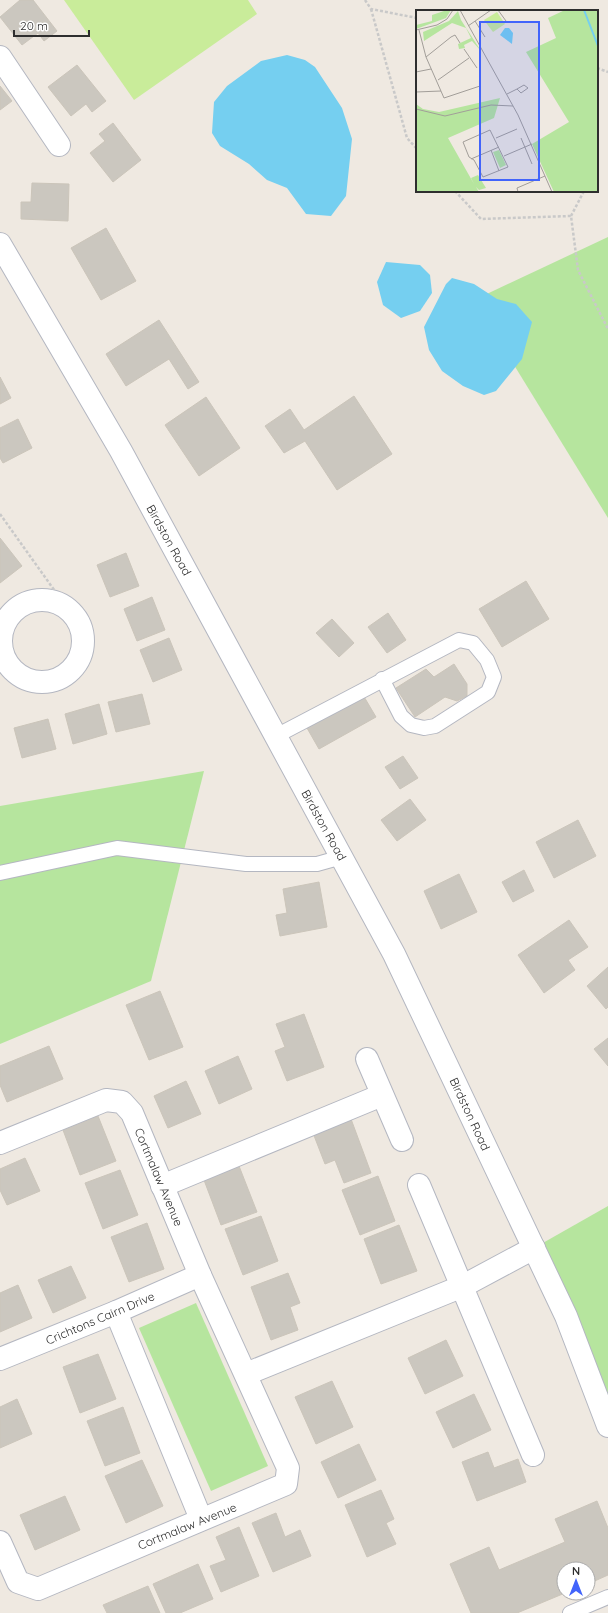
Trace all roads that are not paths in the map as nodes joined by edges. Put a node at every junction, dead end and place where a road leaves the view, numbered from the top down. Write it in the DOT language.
graph roads {
  1 [pos="0,57"];
  2 [pos="59,145"];
  3 [pos="0,244"];
  4 [pos="1,649"];
  5 [pos="382,679"];
  6 [pos="276,736"];
  7 [pos="342,857"];
  8 [pos="0,873"];
  9 [pos="367,1059"];
  10 [pos="382,1095"];
  11 [pos="402,1140"];
  12 [pos="0,1143"];
  13 [pos="419,1185"];
  14 [pos="162,1186"];
  15 [pos="534,1248"];
  16 [pos="200,1275"];
  17 [pos="463,1286"];
  18 [pos="116,1312"];
  19 [pos="0,1359"];
  20 [pos="246,1374"];
  21 [pos="608,1426"];
  22 [pos="533,1455"];
  23 [pos="201,1519"];
  24 [pos="0,1542"];
  25 [pos="608,1597"];
  26 [pos="570,1613"];
  1 -- 2 [label="street"];
  3 -- 6 [label="street, Birdston Road"];
  4 -- 4 [label="street"];
  5 -- 5 [label="lane"];
  5 -- 6 [label="lane"];
  6 -- 7 [label="street, Birdston Road"];
  7 -- 8 [label="lane"];
  7 -- 15 [label="street, Birdston Road"];
  9 -- 10 [label="street"];
  10 -- 11 [label="street"];
  10 -- 14 [label="street"];
  12 -- 14 [label="street, Cortmalaw Avenue"];
  13 -- 17 [label="street"];
  14 -- 16 [label="street, Cortmalaw Avenue"];
  15 -- 17 [label="street"];
  15 -- 21 [label="street, Birdston Road"];
  16 -- 18 [label="street, Crichtons Cairn Drive"];
  16 -- 20 [label="street, Cortmalaw Avenue"];
  17 -- 20 [label="street"];
  17 -- 22 [label="street"];
  18 -- 19 [label="street, Crichtons Cairn Drive"];
  18 -- 23 [label="street"];
  20 -- 23 [label="street, Cortmalaw Avenue"];
  23 -- 24 [label="street, Cortmalaw Avenue"];
  25 -- 26 [label="lane"];
}
